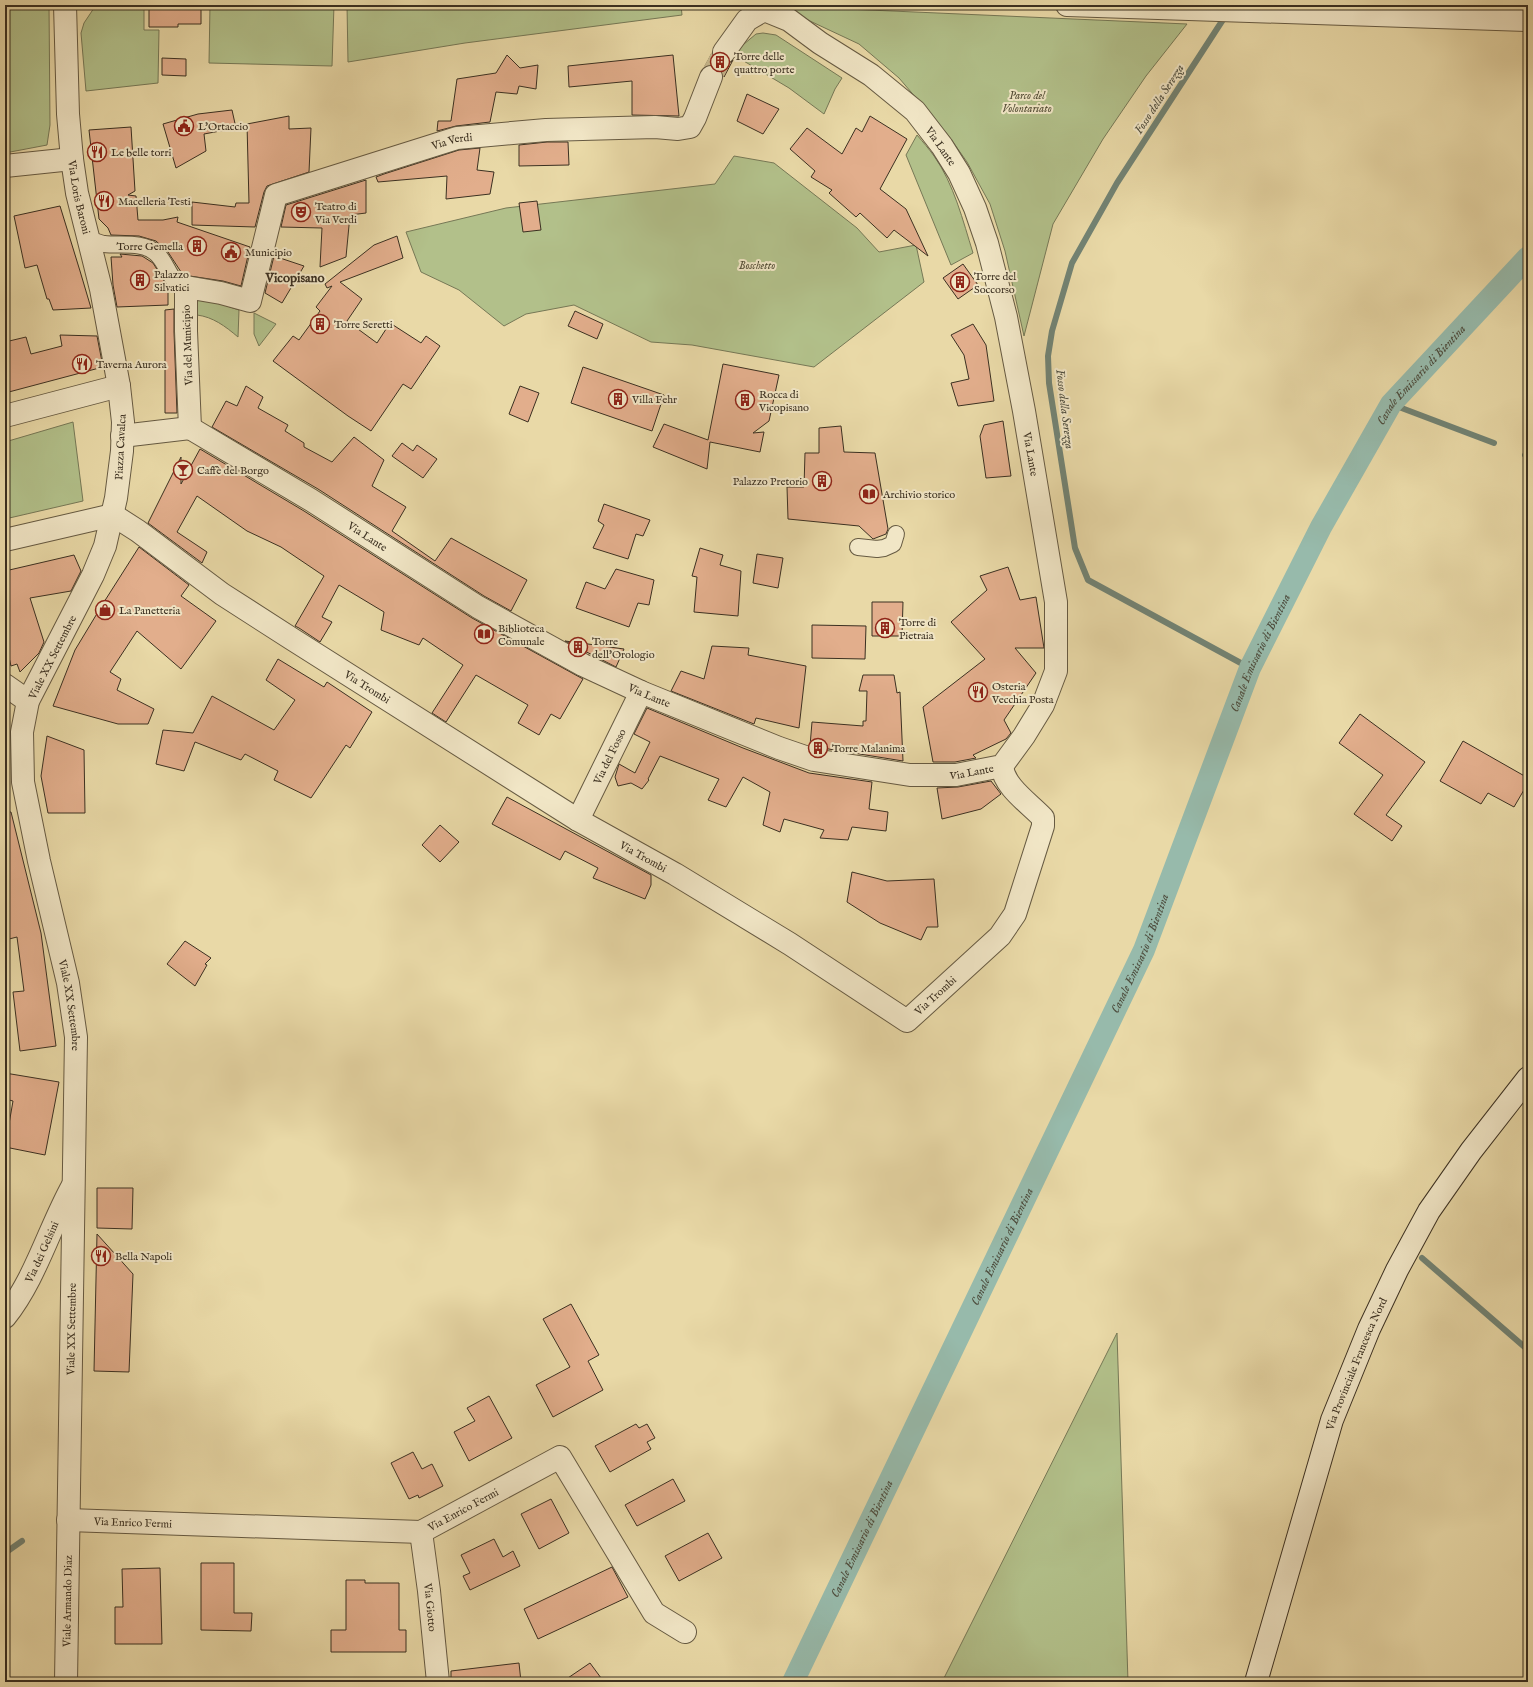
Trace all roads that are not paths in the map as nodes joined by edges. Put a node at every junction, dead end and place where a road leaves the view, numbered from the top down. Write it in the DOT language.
graph roads {
  1 [pos="65,5"];
  2 [pos="1067,5"];
  3 [pos="764,8"];
  4 [pos="1528,20"];
  5 [pos="724,52"];
  6 [pos="711,77"];
  7 [pos="72,158"];
  8 [pos="5,166"];
  9 [pos="89,239"];
  10 [pos="186,287"];
  11 [pos="119,386"];
  12 [pos="5,416"];
  13 [pos="190,428"];
  14 [pos="122,436"];
  15 [pos="113,515"];
  16 [pos="896,534"];
  17 [pos="5,540"];
  18 [pos="858,547"];
  19 [pos="5,685"];
  20 [pos="641,692"];
  21 [pos="28,701"];
  22 [pos="1002,766"];
  23 [pos="578,820"];
  24 [pos="1528,1078"];
  25 [pos="73,1185"];
  26 [pos="5,1316"];
  27 [pos="68,1520"];
  28 [pos="421,1532"];
  29 [pos="685,1632"];
  30 [pos="66,1682"];
  31 [pos="438,1682"];
  32 [pos="1256,1682"];
  1 -- 7 [label="street, Via Loris Baroni"];
  2 -- 4 [label="street"];
  3 -- 5 [label="street"];
  3 -- 22 [label="street, Via Lante"];
  6 -- 10 [label="street, Via Verdi"];
  7 -- 8 [label="street"];
  7 -- 9 [label="street, Via Loris Baroni"];
  9 -- 10 [label="street"];
  9 -- 11 [label="street, Via Loris Baroni"];
  10 -- 13 [label="street, Via del Municipio"];
  11 -- 12 [label="street"];
  11 -- 14 [label="street, Piazza Cavalca"];
  13 -- 14 [label="street"];
  13 -- 20 [label="street, Via Lante"];
  14 -- 15 [label="street, Piazza Cavalca"];
  15 -- 17 [label="street"];
  15 -- 21 [label="street, Viale XX Settembre"];
  15 -- 23 [label="street, Via Trombi"];
  16 -- 18 [label="street"];
  19 -- 21 [label="street"];
  20 -- 22 [label="street, Via Lante"];
  20 -- 23 [label="street, Via del Fosso"];
  21 -- 25 [label="street, Viale XX Settembre"];
  22 -- 23 [label="street, Via Trombi"];
  24 -- 32 [label="street, Via Provinciale Francesca Nord"];
  25 -- 26 [label="street, Via dei Gelsini"];
  25 -- 27 [label="street, Viale XX Settembre"];
  27 -- 28 [label="street, Via Enrico Fermi"];
  27 -- 30 [label="street, Viale Armando Diaz"];
  28 -- 29 [label="street, Via Enrico Fermi"];
  28 -- 31 [label="street, Via Giotto"];
}
